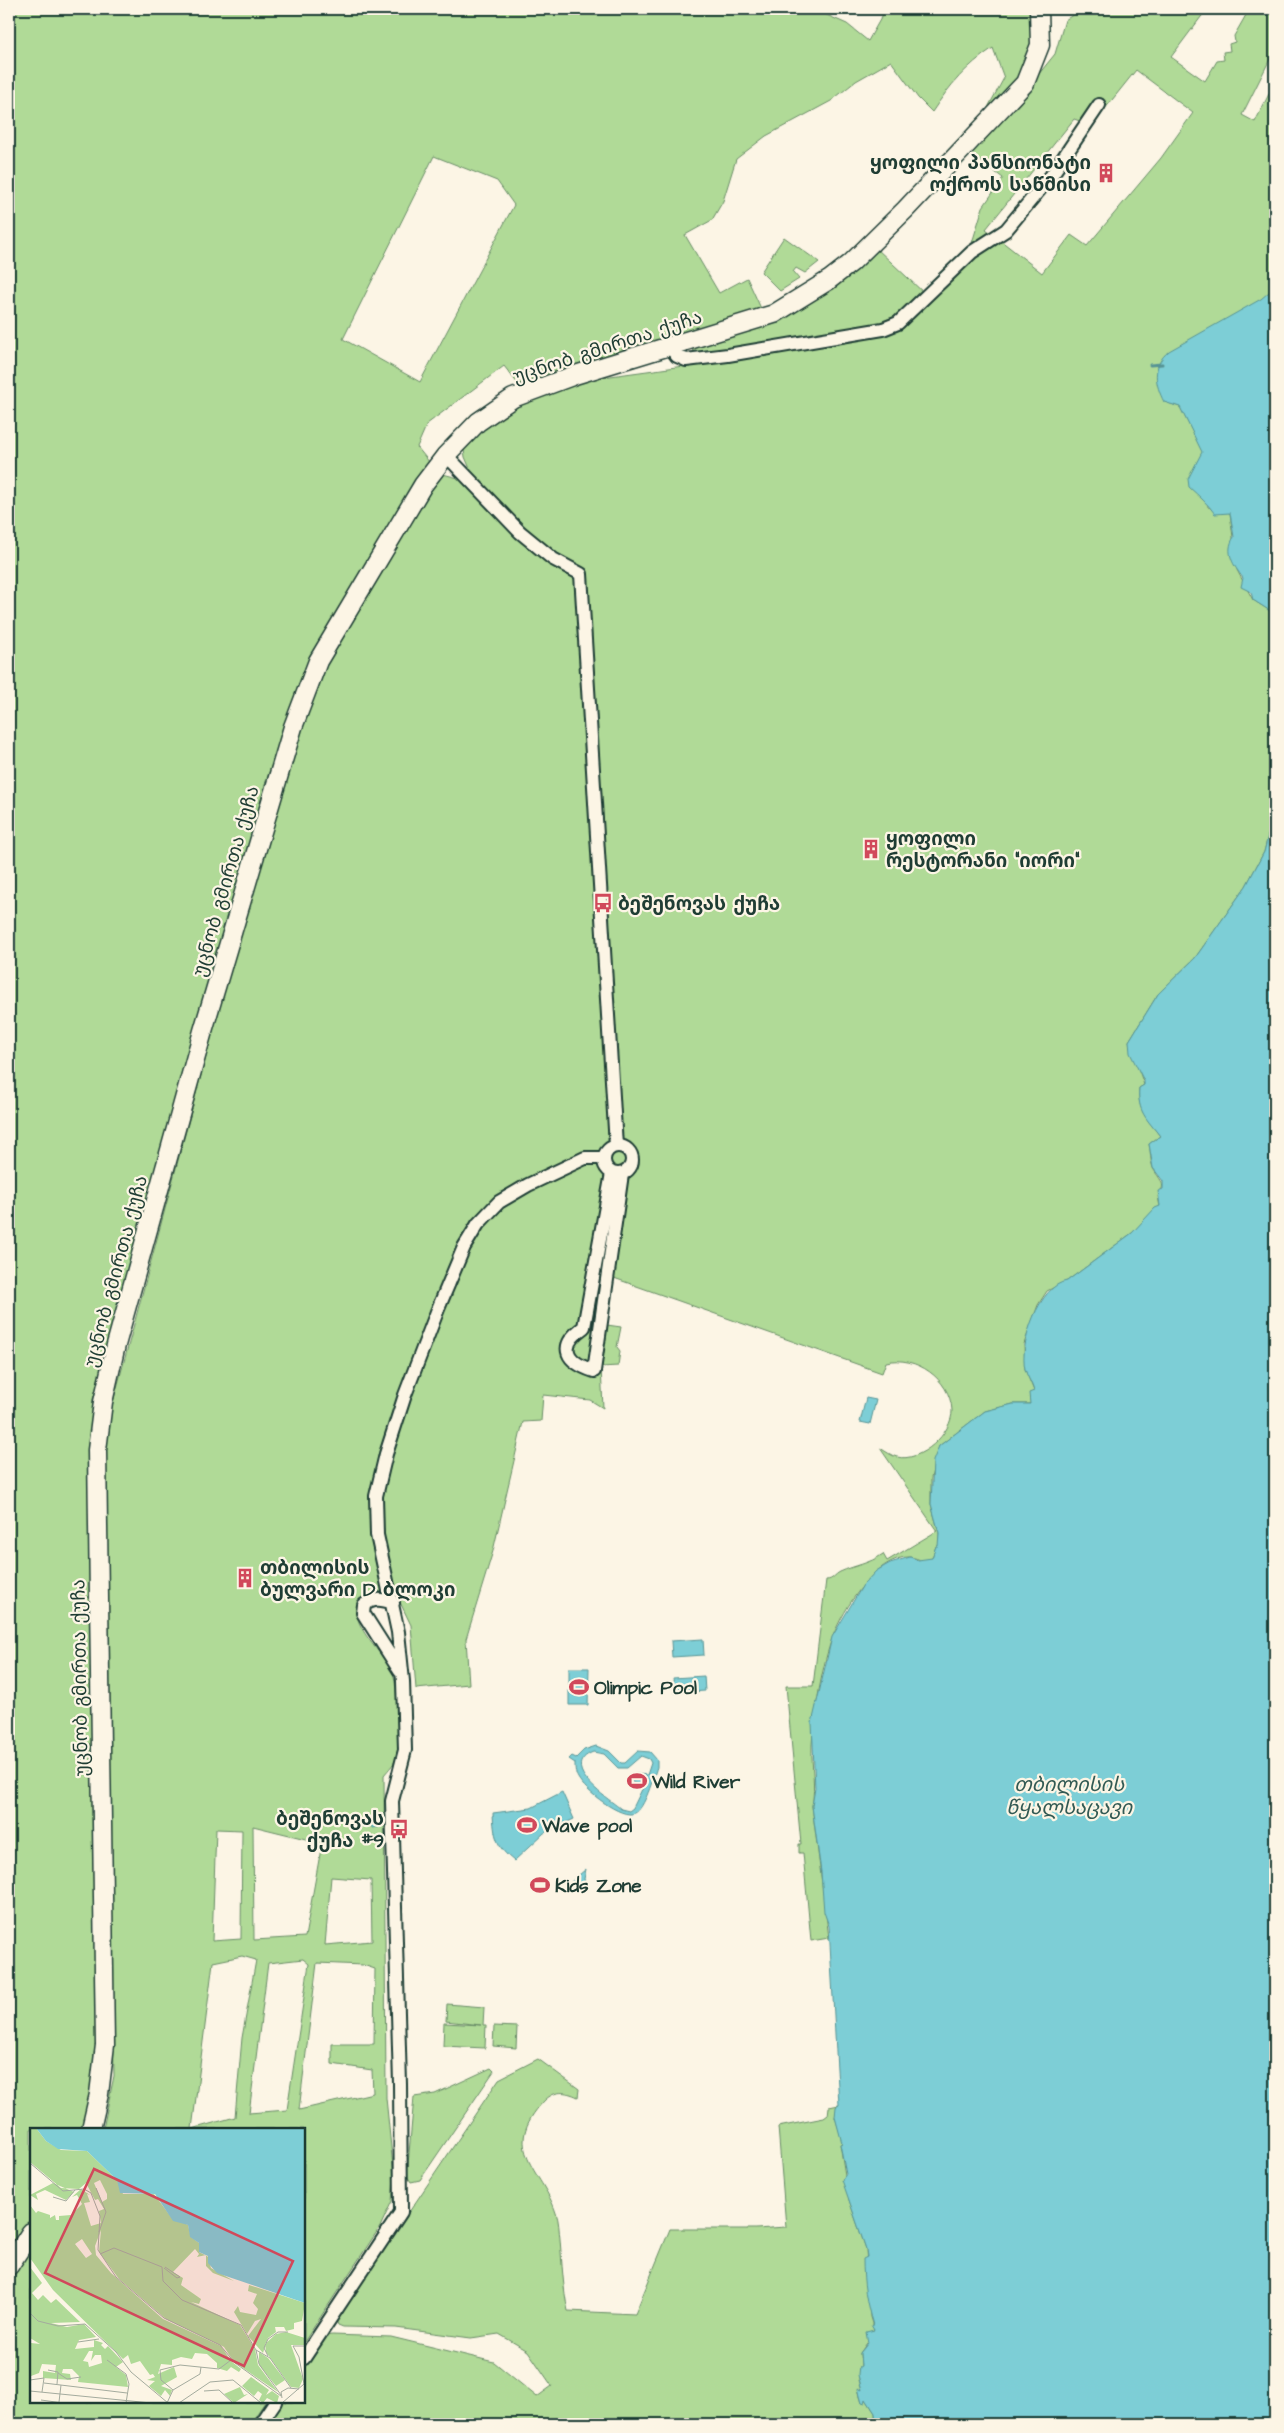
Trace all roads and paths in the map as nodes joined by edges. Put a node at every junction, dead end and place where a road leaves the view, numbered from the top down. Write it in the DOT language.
graph roads {
  1 [pos="1039,9"];
  2 [pos="1099,105"];
  3 [pos="670,347"];
  4 [pos="446,455"];
  5 [pos="616,1146"];
  6 [pos="604,1158"];
  7 [pos="617,1174"];
  8 [pos="393,1603"];
  9 [pos="402,1675"];
  10 [pos="91,2128"];
  11 [pos="30,2234"];
  12 [pos="9,2266"];
  13 [pos="305,2356"];
  14 [pos="274,2403"];
  15 [pos="260,2424"];
  1 -- 3 [label="main road, უცნობ გმირთა ქუჩა"];
  2 -- 3 [label="street"];
  3 -- 4 [label="main road, უცნობ გმირთა ქუჩა"];
  4 -- 5 [label="street"];
  4 -- 10 [label="main road, უცნობ გმირთა ქუჩა"];
  5 -- 6 [label="street"];
  5 -- 7 [label="street"];
  6 -- 7 [label="street"];
  6 -- 8 [label="street"];
  7 -- 7 [label="street"];
  8 -- 9 [label="street"];
  8 -- 9 [label="street"];
  9 -- 13 [label="street"];
  11 -- 12 [label="main road"];
  14 -- 15 [label="street"];
}
